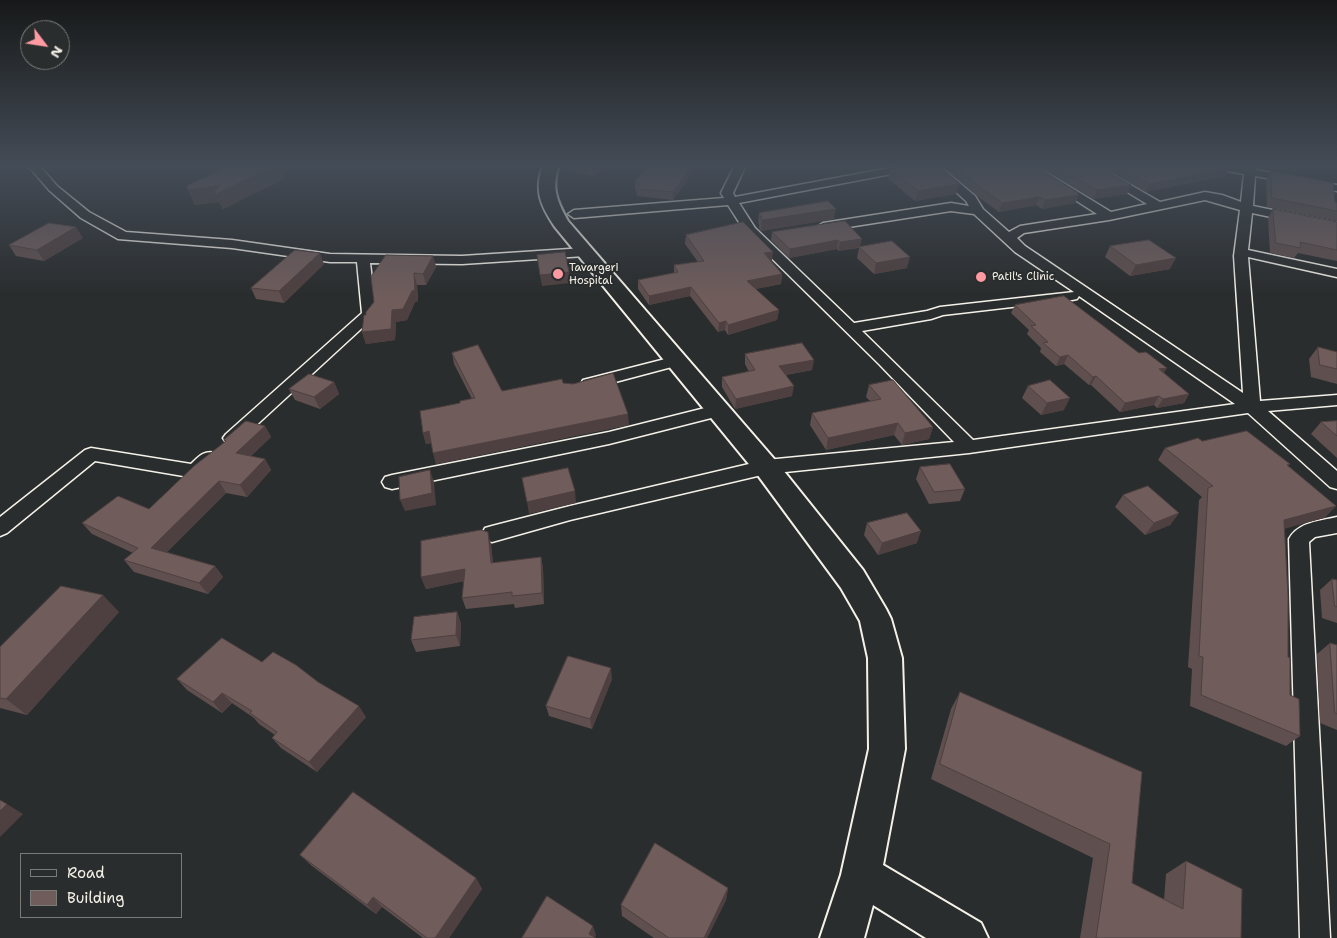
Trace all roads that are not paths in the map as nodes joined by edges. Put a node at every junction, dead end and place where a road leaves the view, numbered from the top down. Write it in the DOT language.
graph roads {
  1 [pos="1246,208"];
  2 [pos="78,209"];
  3 [pos="553,209"];
  4 [pos="638,209"];
  5 [pos="737,209"];
  6 [pos="940,209"];
  7 [pos="963,209"];
  8 [pos="1097,209"];
  9 [pos="1144,209"];
  10 [pos="1250,209"];
  11 [pos="978,211"];
  12 [pos="574,214"];
  13 [pos="1109,216"];
  14 [pos="1337,227"];
  15 [pos="815,228"];
  16 [pos="776,234"];
  17 [pos="757,237"];
  18 [pos="1009,238"];
  19 [pos="585,252"];
  20 [pos="1241,252"];
  21 [pos="363,258"];
  22 [pos="1337,273"];
  23 [pos="1087,294"];
  24 [pos="851,328"];
  25 [pos="677,360"];
  26 [pos="574,388"];
  27 [pos="1337,400"];
  28 [pos="1252,407"];
  29 [pos="717,411"];
  30 [pos="969,447"];
  31 [pos="766,467"];
  32 [pos="392,482"];
  33 [pos="1337,482"];
  34 [pos="1337,525"];
  35 [pos="0,528"];
  36 [pos="492,534"];
  37 [pos="861,875"];
  38 [pos="842,938"];
  39 [pos="966,938"];
  40 [pos="1315,938"];
  1 -- 20 [label="street"];
  2 -- 21 [label="street"];
  3 -- 19 [label="street"];
  4 -- 12 [label="street"];
  5 -- 17 [label="street"];
  6 -- 15 [label="street"];
  7 -- 11 [label="street"];
  8 -- 13 [label="street"];
  9 -- 13 [label="street"];
  10 -- 14 [label="street"];
  11 -- 18 [label="street"];
  13 -- 18 [label="street"];
  16 -- 17 [label="street"];
  17 -- 24 [label="street"];
  18 -- 23 [label="street"];
  19 -- 21 [label="street"];
  19 -- 25 [label="street"];
  20 -- 22 [label="street"];
  20 -- 28 [label="street"];
  21 -- 35 [label="street"];
  23 -- 24 [label="street"];
  23 -- 28 [label="street"];
  24 -- 30 [label="street"];
  25 -- 26 [label="street"];
  25 -- 29 [label="street"];
  27 -- 28 [label="street"];
  28 -- 30 [label="street"];
  28 -- 33 [label="street"];
  29 -- 31 [label="street"];
  29 -- 32 [label="street"];
  30 -- 31 [label="street"];
  31 -- 36 [label="street"];
  31 -- 37 [label="street"];
  34 -- 40 [label="street"];
  37 -- 38 [label="street"];
  37 -- 39 [label="street"];
}
